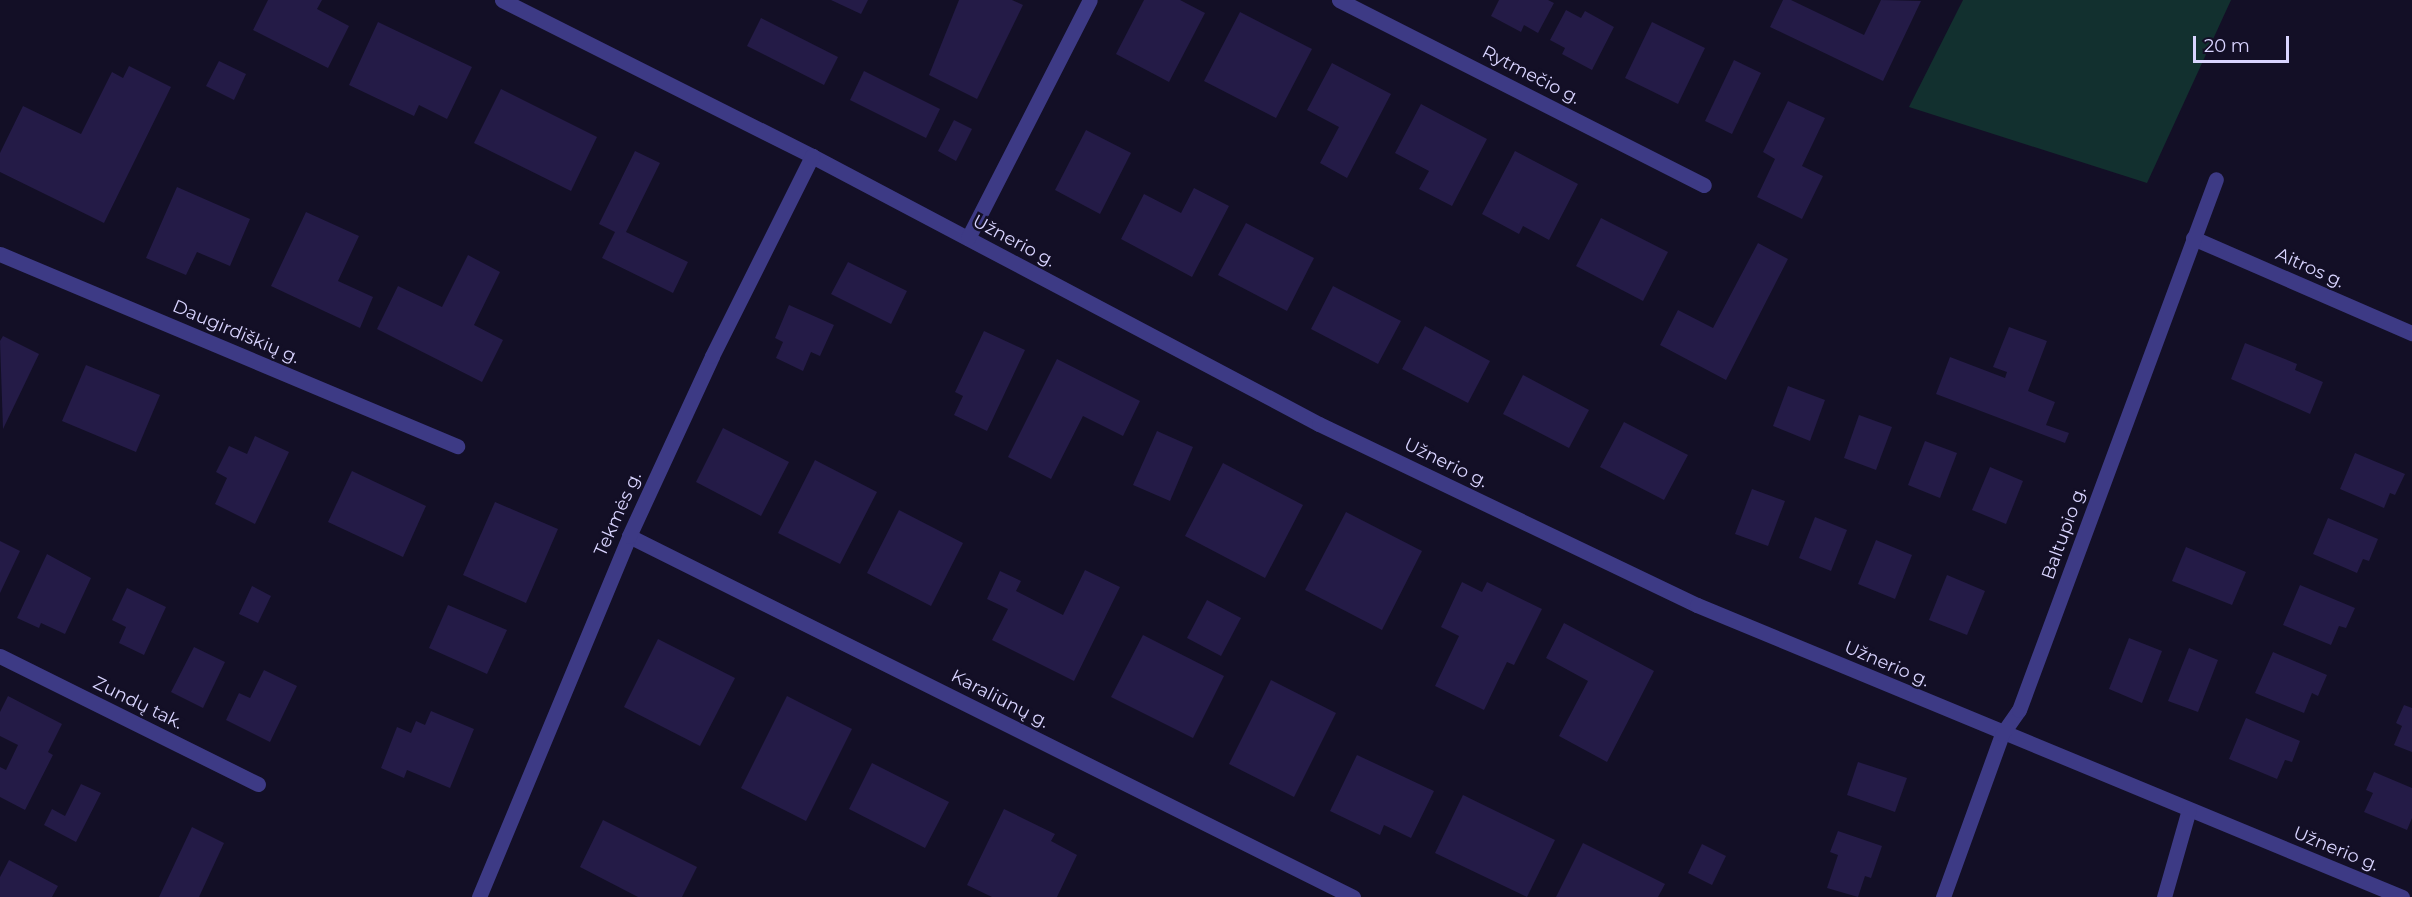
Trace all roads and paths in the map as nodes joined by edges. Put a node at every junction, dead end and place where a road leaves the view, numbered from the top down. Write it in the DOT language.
graph roads {
  1 [pos="502,0"];
  2 [pos="1090,0"];
  3 [pos="1340,0"];
  4 [pos="812,156"];
  5 [pos="2216,179"];
  6 [pos="1704,185"];
  7 [pos="968,238"];
  8 [pos="2193,238"];
  9 [pos="0,254"];
  10 [pos="2412,333"];
  11 [pos="457,446"];
  12 [pos="629,536"];
  13 [pos="0,656"];
  14 [pos="2002,734"];
  15 [pos="258,784"];
  16 [pos="2189,809"];
  17 [pos="479,897"];
  18 [pos="1353,897"];
  19 [pos="1943,897"];
  20 [pos="2164,897"];
  21 [pos="2402,897"];
  1 -- 4 [label="street, Užnerio g."];
  2 -- 7 [label="street"];
  3 -- 6 [label="street, Rytmečio g."];
  4 -- 7 [label="street, Užnerio g."];
  4 -- 12 [label="street, Tekmės g."];
  5 -- 8 [label="street, Baltupio g."];
  7 -- 14 [label="street, Užnerio g."];
  8 -- 10 [label="street, Aitros g."];
  8 -- 14 [label="street, Baltupio g."];
  9 -- 11 [label="street, Daugirdiškių g."];
  12 -- 17 [label="street, Tekmės g."];
  12 -- 18 [label="street, Karaliūnų g."];
  13 -- 15 [label="street, Zundų tak."];
  14 -- 16 [label="street, Užnerio g."];
  14 -- 19 [label="street, Baltupio g."];
  16 -- 20 [label="street"];
  16 -- 21 [label="street, Užnerio g."];
}
